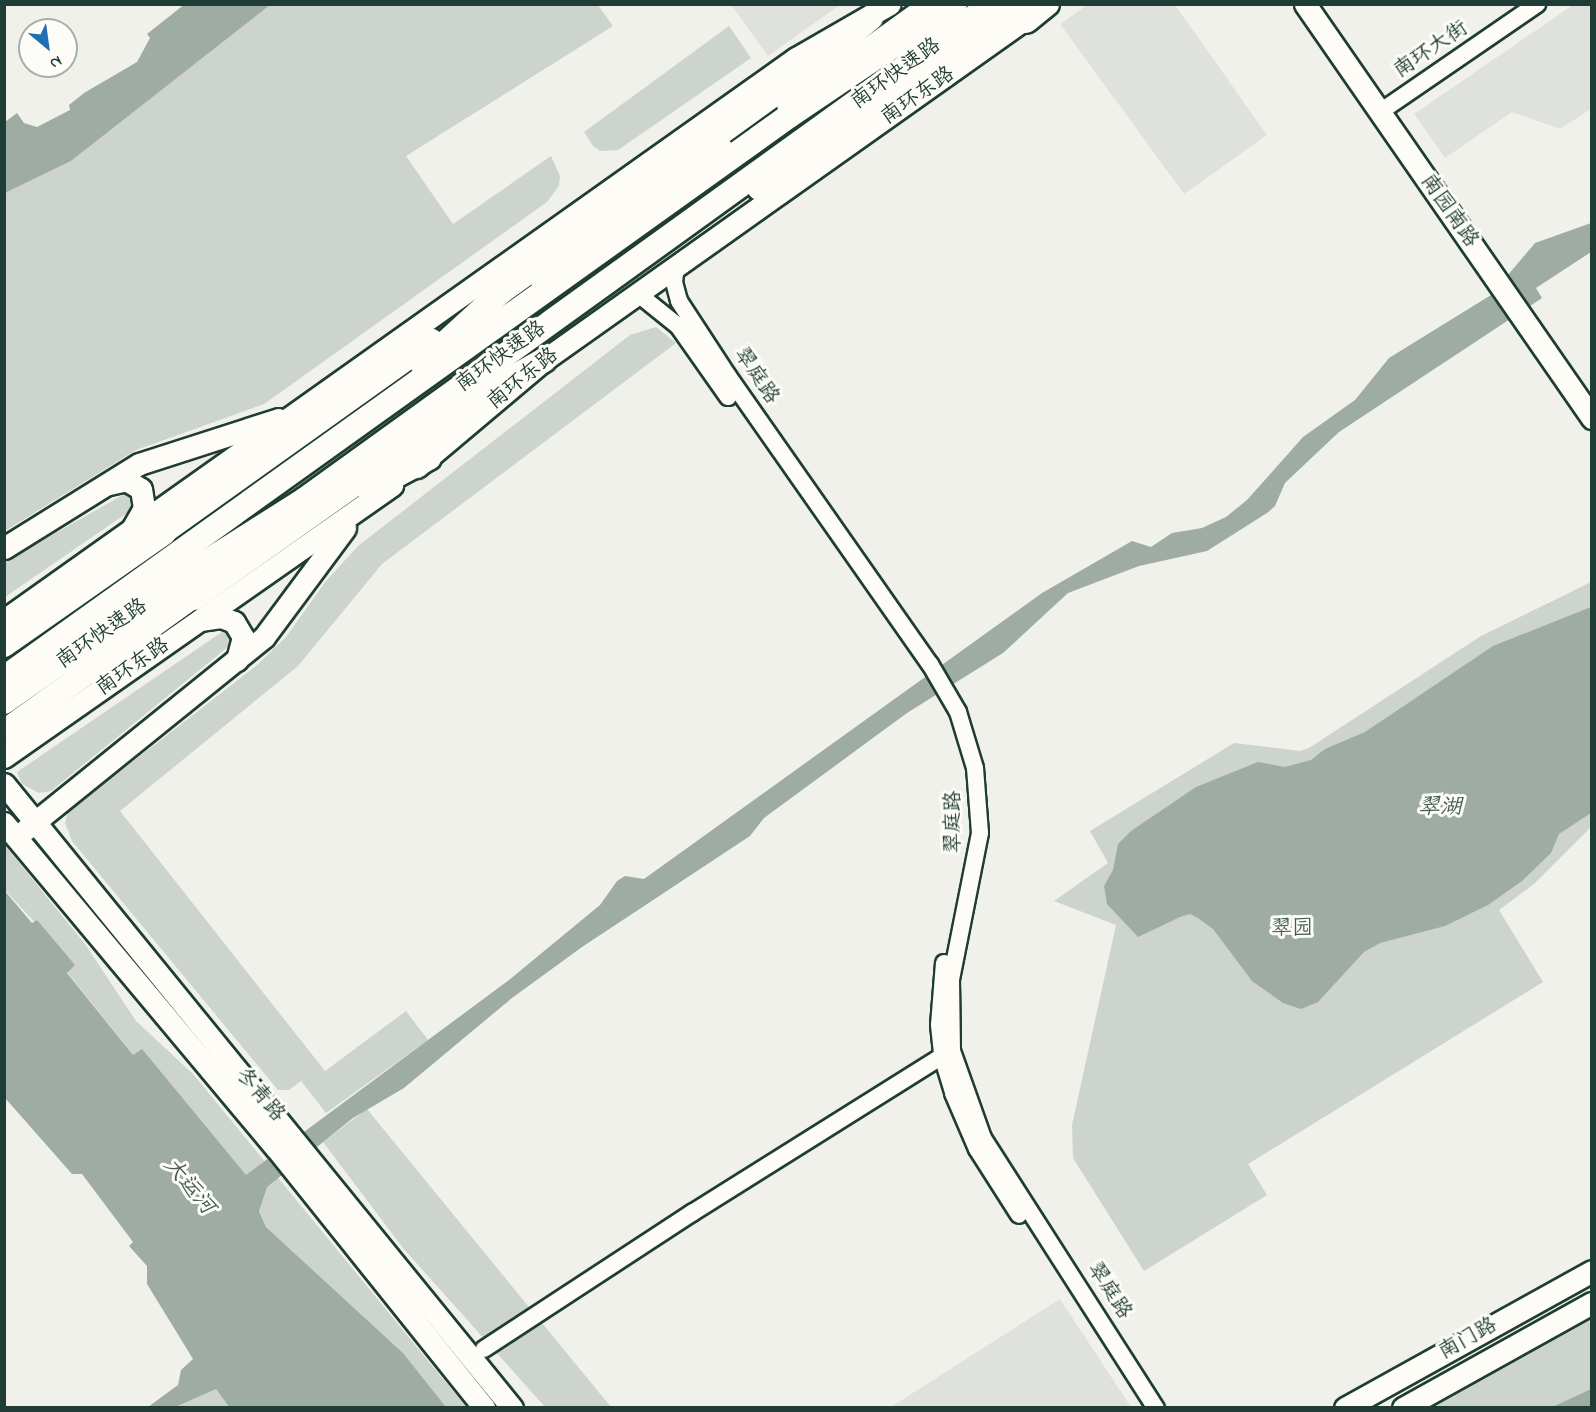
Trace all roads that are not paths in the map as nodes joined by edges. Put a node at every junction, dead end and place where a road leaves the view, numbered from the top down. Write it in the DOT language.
graph roads {
  1 [pos="926,4"];
  2 [pos="955,4"];
  3 [pos="992,4"];
  4 [pos="1046,4"];
  5 [pos="1305,4"];
  6 [pos="1318,4"];
  7 [pos="1537,4"];
  8 [pos="1024,13"];
  9 [pos="888,35"];
  10 [pos="1385,108"];
  11 [pos="740,199"];
  12 [pos="652,248"];
  13 [pos="676,266"];
  14 [pos="502,291"];
  15 [pos="637,293"];
  16 [pos="517,313"];
  17 [pos="1528,316"];
  18 [pos="441,348"];
  19 [pos="544,360"];
  20 [pos="1592,397"];
  21 [pos="383,398"];
  22 [pos="296,414"];
  23 [pos="1592,418"];
  24 [pos="429,458"];
  25 [pos="288,466"];
  26 [pos="102,487"];
  27 [pos="304,500"];
  28 [pos="357,511"];
  29 [pos="141,536"];
  30 [pos="262,544"];
  31 [pos="4,548"];
  32 [pos="167,565"];
  33 [pos="197,609"];
  34 [pos="36,611"];
  35 [pos="4,620"];
  36 [pos="93,627"];
  37 [pos="4,645"];
  38 [pos="237,660"];
  39 [pos="121,663"];
  40 [pos="926,667"];
  41 [pos="4,678"];
  42 [pos="944,697"];
  43 [pos="4,702"];
  44 [pos="4,732"];
  45 [pos="4,757"];
  46 [pos="4,784"];
  47 [pos="35,822"];
  48 [pos="10,830"];
  49 [pos="942,1056"];
  50 [pos="284,1141"];
  51 [pos="1592,1271"];
  52 [pos="1592,1303"];
  53 [pos="484,1349"];
  54 [pos="484,1407"];
  55 [pos="512,1407"];
  56 [pos="1142,1407"];
  57 [pos="1156,1407"];
  58 [pos="1345,1407"];
  59 [pos="1403,1407"];
  1 -- 9 [label="street"];
  2 -- 9 [label="highway, 南环快速路"];
  3 -- 9 [label="highway, 南环快速路"];
  4 -- 8 [label="highway"];
  5 -- 10 [label="main road, 南园南路"];
  6 -- 10 [label="main road, 南园南路"];
  7 -- 10 [label="street, 南环大街"];
  8 -- 11 [label="highway"];
  8 -- 13 [label="main road, 南环东路"];
  9 -- 12 [label="highway, 南环快速路"];
  9 -- 14 [label="highway"];
  9 -- 16 [label="highway, 南环快速路"];
  9 -- 18 [label="street"];
  9 -- 22 [label="main road"];
  10 -- 17 [label="main road, 南园南路"];
  11 -- 12 [label="highway"];
  11 -- 30 [label="highway"];
  12 -- 27 [label="highway, 南环快速路"];
  13 -- 15 [label="main road, 南环东路"];
  13 -- 40 [label="street, 翠庭路"];
  14 -- 18 [label="highway"];
  14 -- 29 [label="highway"];
  15 -- 19 [label="main road, 南环东路"];
  15 -- 40 [label="street, 翠庭路"];
  16 -- 21 [label="highway, 南环快速路"];
  16 -- 32 [label="highway, 南环快速路"];
  17 -- 20 [label="main road, 南园南路"];
  17 -- 23 [label="main road, 南园南路"];
  18 -- 21 [label="highway"];
  19 -- 24 [label="main road, 南环东路"];
  19 -- 30 [label="highway"];
  21 -- 25 [label="highway, 南环快速路"];
  22 -- 26 [label="main road"];
  22 -- 29 [label="main road"];
  24 -- 28 [label="main road, 南环东路"];
  24 -- 30 [label="highway"];
  25 -- 29 [label="highway"];
  25 -- 32 [label="highway, 南环快速路"];
  26 -- 29 [label="main road"];
  26 -- 31 [label="main road"];
  27 -- 30 [label="highway"];
  27 -- 36 [label="highway, 南环快速路"];
  28 -- 33 [label="main road, 南环东路"];
  28 -- 38 [label="main road"];
  29 -- 34 [label="highway"];
  30 -- 33 [label="highway"];
  32 -- 36 [label="highway, 南环快速路"];
  33 -- 38 [label="main road"];
  33 -- 39 [label="highway"];
  34 -- 35 [label="main road"];
  34 -- 37 [label="highway"];
  36 -- 41 [label="highway, 南环快速路"];
  36 -- 43 [label="highway, 南环快速路"];
  38 -- 47 [label="main road"];
  39 -- 44 [label="highway"];
  39 -- 45 [label="main road, 南环东路"];
  40 -- 42 [label="street, 翠庭路"];
  42 -- 49 [label="street, 翠庭路"];
  42 -- 57 [label="street, 翠庭路"];
  46 -- 47 [label="main road, 冬青路"];
  47 -- 48 [label="main road"];
  47 -- 50 [label="main road, 冬青路"];
  48 -- 50 [label="main road, 冬青路"];
  49 -- 53 [label="street"];
  49 -- 56 [label="street, 翠庭路"];
  50 -- 54 [label="main road, 冬青路"];
  50 -- 55 [label="main road, 冬青路"];
  51 -- 58 [label="main road, 南门路"];
  52 -- 59 [label="main road, 南门路"];
}
